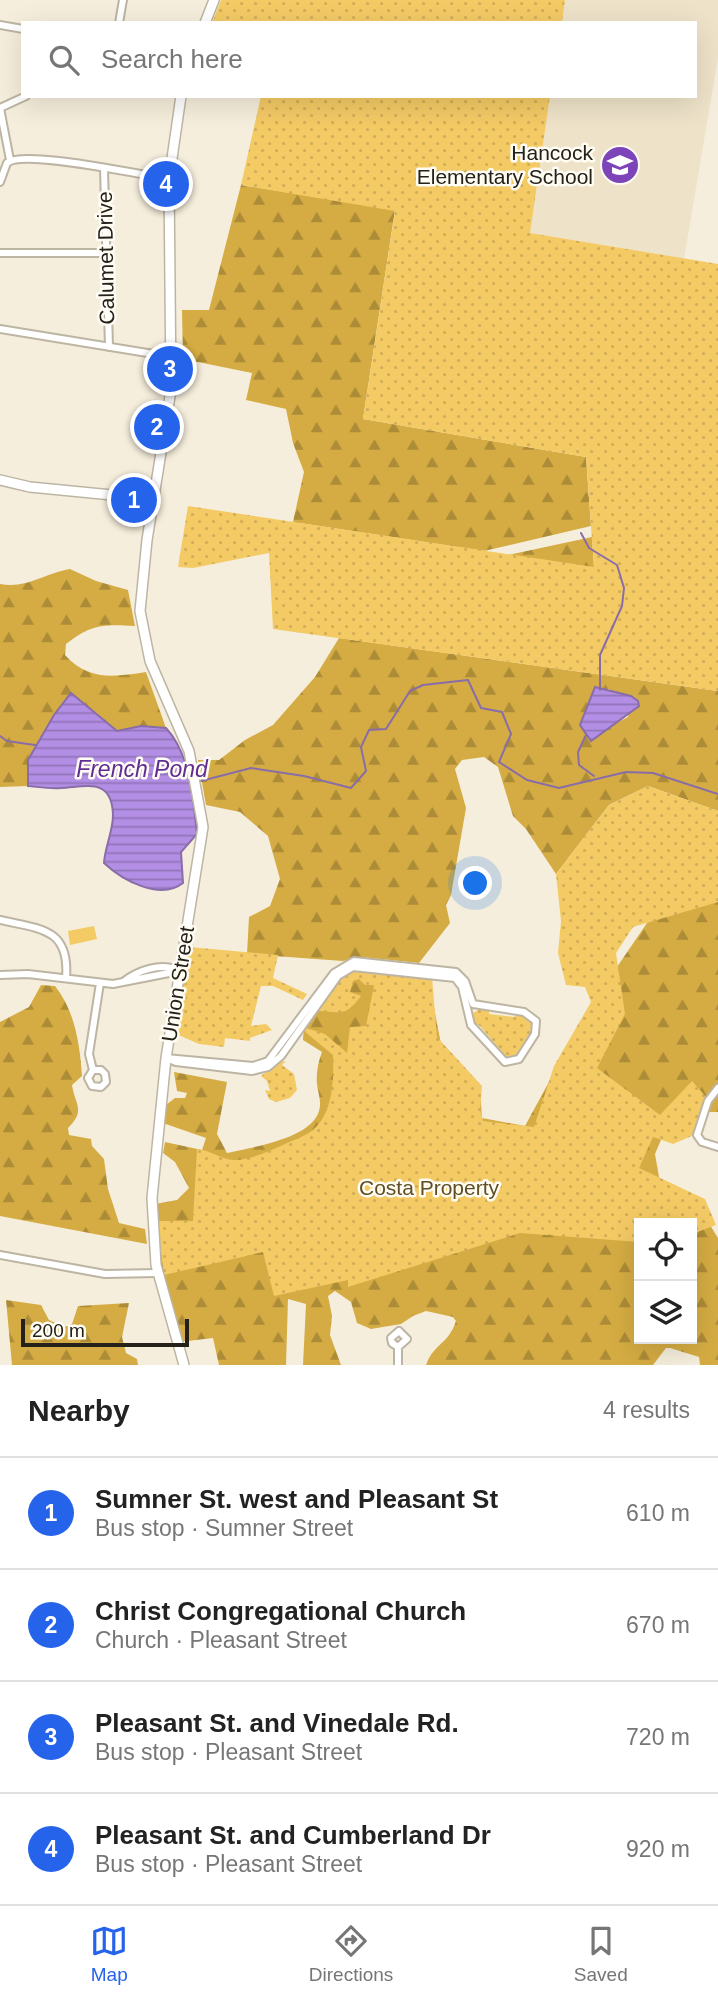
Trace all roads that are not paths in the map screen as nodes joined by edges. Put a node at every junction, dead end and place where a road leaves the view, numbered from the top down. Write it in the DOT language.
graph roads {
  1 [pos="122,0"];
  2 [pos="214,0"];
  3 [pos="119,21"];
  4 [pos="206,21"];
  5 [pos="0,25"];
  6 [pos="21,29"];
  7 [pos="22,98"];
  8 [pos="181,98"];
  9 [pos="0,108"];
  10 [pos="10,160"];
  11 [pos="104,169"];
  12 [pos="169,179"];
  13 [pos="0,180"];
  14 [pos="0,253"];
  15 [pos="106,253"];
  16 [pos="0,329"];
  17 [pos="108,347"];
  18 [pos="173,357"];
  19 [pos="0,480"];
  20 [pos="153,499"];
  21 [pos="0,920"];
  22 [pos="179,971"];
  23 [pos="0,975"];
  24 [pos="66,978"];
  25 [pos="100,983"];
  26 [pos="474,1005"];
  27 [pos="310,1011"];
  28 [pos="468,1013"];
  29 [pos="166,1058"];
  30 [pos="93,1070"];
  31 [pos="718,1088"];
  32 [pos="718,1147"];
  33 [pos="0,1255"];
  34 [pos="158,1273"];
  35 [pos="398,1347"];
  36 [pos="184,1365"];
  37 [pos="398,1365"];
  1 -- 3 [label="street"];
  2 -- 4 [label="main road"];
  5 -- 6 [label="street"];
  7 -- 9 [label="street"];
  8 -- 12 [label="main road, Union Street"];
  9 -- 10 [label="street"];
  10 -- 11 [label="street"];
  10 -- 13 [label="street"];
  11 -- 12 [label="street"];
  11 -- 15 [label="street, Calumet Drive"];
  12 -- 18 [label="main road, Union Street"];
  14 -- 15 [label="street"];
  15 -- 17 [label="street, Calumet Drive"];
  16 -- 17 [label="street"];
  17 -- 18 [label="street"];
  18 -- 20 [label="main road, Union Street"];
  19 -- 20 [label="main road"];
  20 -- 22 [label="main road, Union Street"];
  21 -- 24 [label="street"];
  22 -- 25 [label="street"];
  22 -- 29 [label="main road, Union Street"];
  23 -- 24 [label="street"];
  24 -- 25 [label="street"];
  25 -- 30 [label="street"];
  26 -- 27 [label="street"];
  26 -- 28 [label="street"];
  26 -- 28 [label="street"];
  27 -- 28 [label="street"];
  27 -- 29 [label="street"];
  29 -- 34 [label="main road, Union Street"];
  31 -- 32 [label="street"];
  33 -- 34 [label="street"];
  34 -- 36 [label="main road, Union Street"];
  35 -- 37 [label="street"];
}
